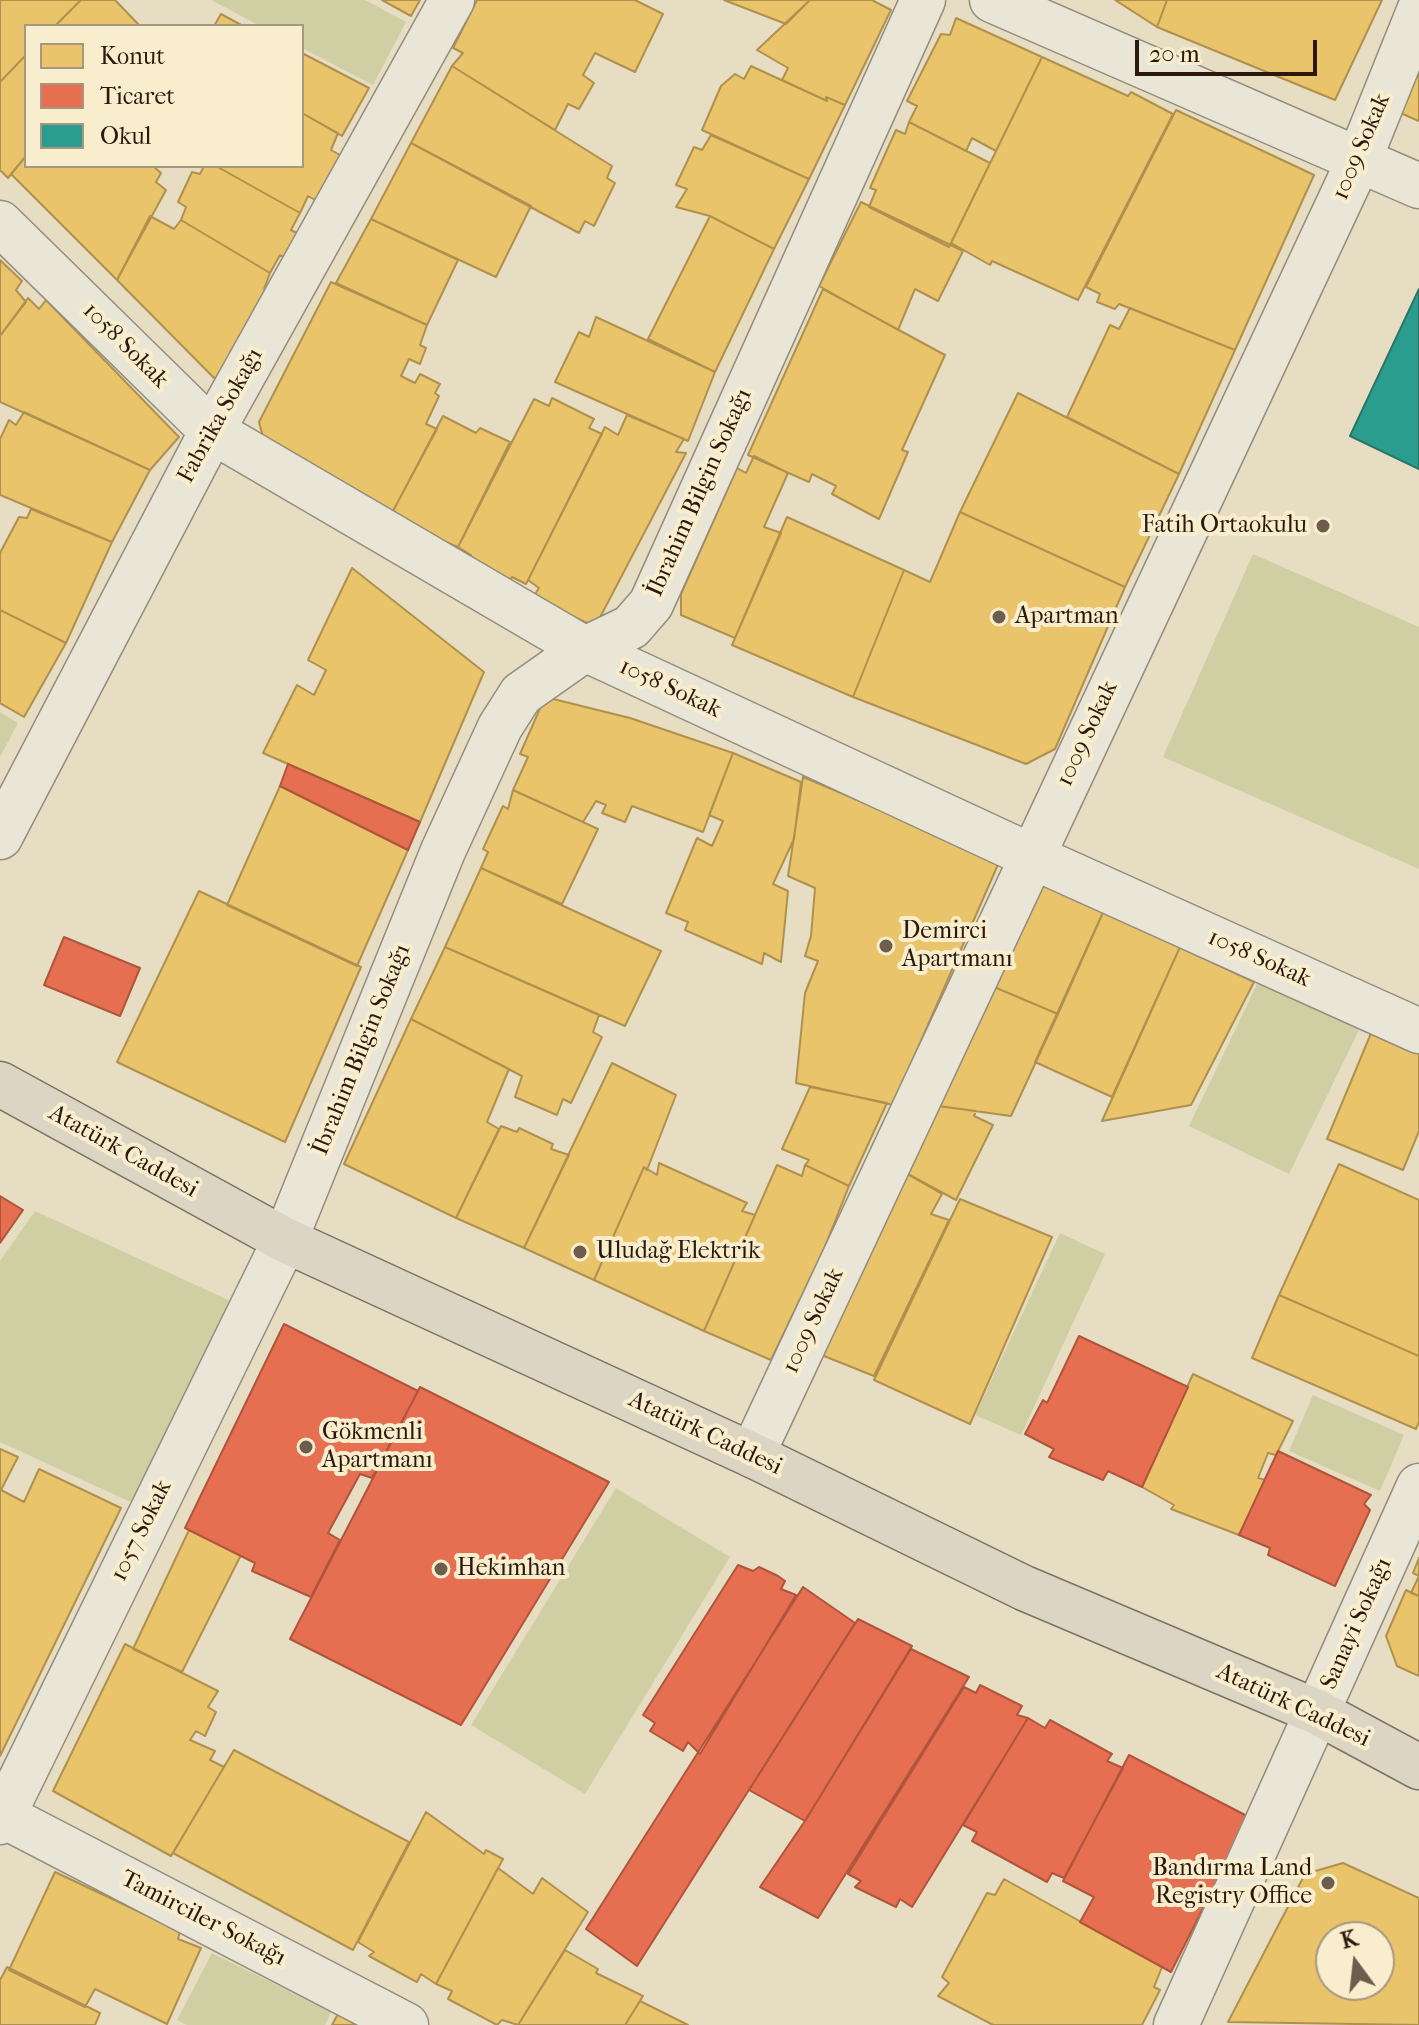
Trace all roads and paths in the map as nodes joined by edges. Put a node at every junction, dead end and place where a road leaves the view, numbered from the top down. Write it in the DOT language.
graph roads {
  1 [pos="452,0"];
  2 [pos="923,0"];
  3 [pos="992,0"];
  4 [pos="1419,11"];
  5 [pos="1359,160"];
  6 [pos="1419,186"];
  7 [pos="0,223"];
  8 [pos="212,431"];
  9 [pos="585,649"];
  10 [pos="0,837"];
  11 [pos="1031,856"];
  12 [pos="1419,1031"];
  13 [pos="0,1084"];
  14 [pos="285,1240"];
  15 [pos="752,1455"];
  16 [pos="1419,1486"];
  17 [pos="1317,1712"];
  18 [pos="1419,1767"];
  19 [pos="1,1817"];
  20 [pos="406,2025"];
  21 [pos="1176,2025"];
  1 -- 8 [label="street, Fabrika Sokağı"];
  2 -- 9 [label="street, İbrahim Bilgin Sokağı"];
  3 -- 5 [label="street"];
  4 -- 5 [label="street, 1009 Sokak"];
  5 -- 6 [label="street"];
  5 -- 11 [label="street, 1009 Sokak"];
  7 -- 8 [label="street, 1058 Sokak"];
  8 -- 9 [label="street, 1058 Sokak"];
  8 -- 10 [label="street, Fabrika Sokağı"];
  9 -- 11 [label="street, 1058 Sokak"];
  9 -- 14 [label="street, İbrahim Bilgin Sokağı"];
  11 -- 12 [label="street, 1058 Sokak"];
  11 -- 15 [label="street, 1009 Sokak"];
  13 -- 14 [label="main road, Atatürk Caddesi"];
  14 -- 15 [label="main road, Atatürk Caddesi"];
  14 -- 19 [label="street, 1057 Sokak"];
  15 -- 17 [label="main road, Atatürk Caddesi"];
  16 -- 17 [label="street, Sanayi Sokağı"];
  17 -- 18 [label="main road, Atatürk Caddesi"];
  17 -- 21 [label="street, Sanayi Sokağı"];
  19 -- 20 [label="street, Tamirciler Sokağı"];
}
